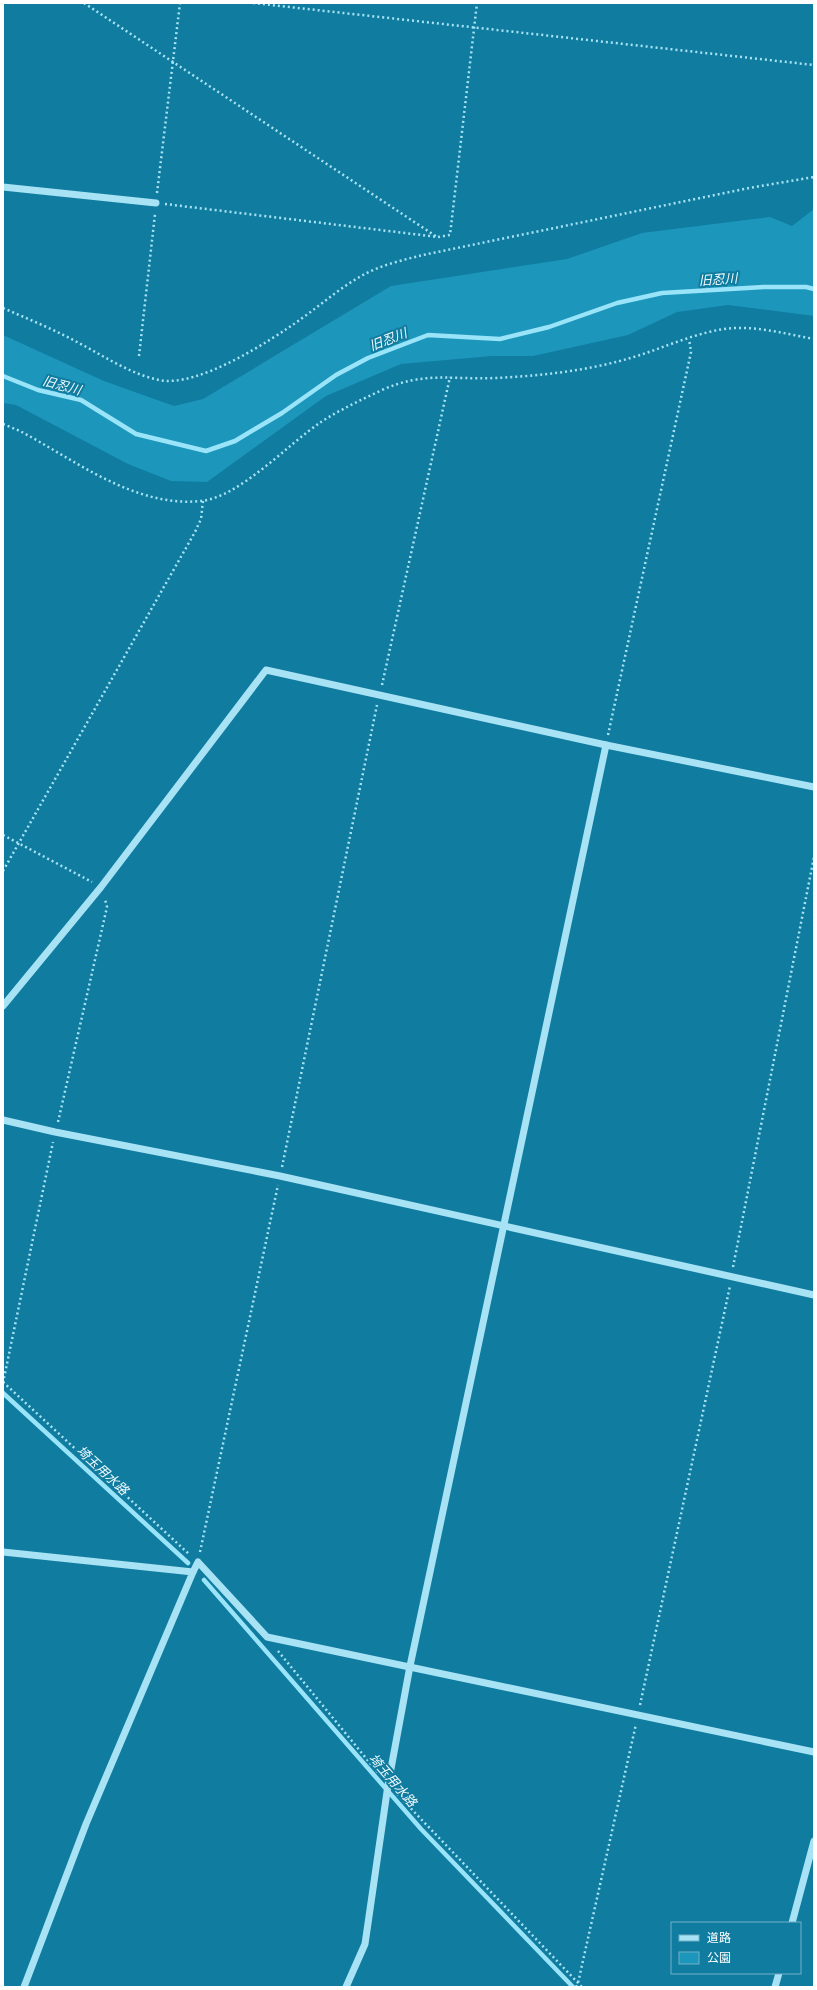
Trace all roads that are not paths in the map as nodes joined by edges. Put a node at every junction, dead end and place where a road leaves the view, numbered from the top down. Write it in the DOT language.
graph roads {
  1 [pos="3,186"];
  2 [pos="156,203"];
  3 [pos="606,745"];
  4 [pos="814,787"];
  5 [pos="3,1006"];
  6 [pos="3,1120"];
  7 [pos="504,1225"];
  8 [pos="814,1295"];
  9 [pos="3,1552"];
  10 [pos="193,1572"];
  11 [pos="410,1666"];
  12 [pos="814,1752"];
  13 [pos="814,1841"];
  14 [pos="792,1922"];
  15 [pos="779,1974"];
  16 [pos="24,1987"];
  17 [pos="346,1987"];
  18 [pos="775,1987"];
  1 -- 2 [label="street"];
  3 -- 4 [label="street"];
  3 -- 5 [label="street"];
  3 -- 7 [label="street"];
  6 -- 7 [label="street"];
  7 -- 8 [label="street"];
  7 -- 11 [label="street"];
  9 -- 10 [label="street"];
  10 -- 11 [label="street"];
  10 -- 16 [label="street"];
  11 -- 12 [label="street"];
  11 -- 17 [label="street"];
  13 -- 14 [label="street"];
  15 -- 18 [label="street"];
}
